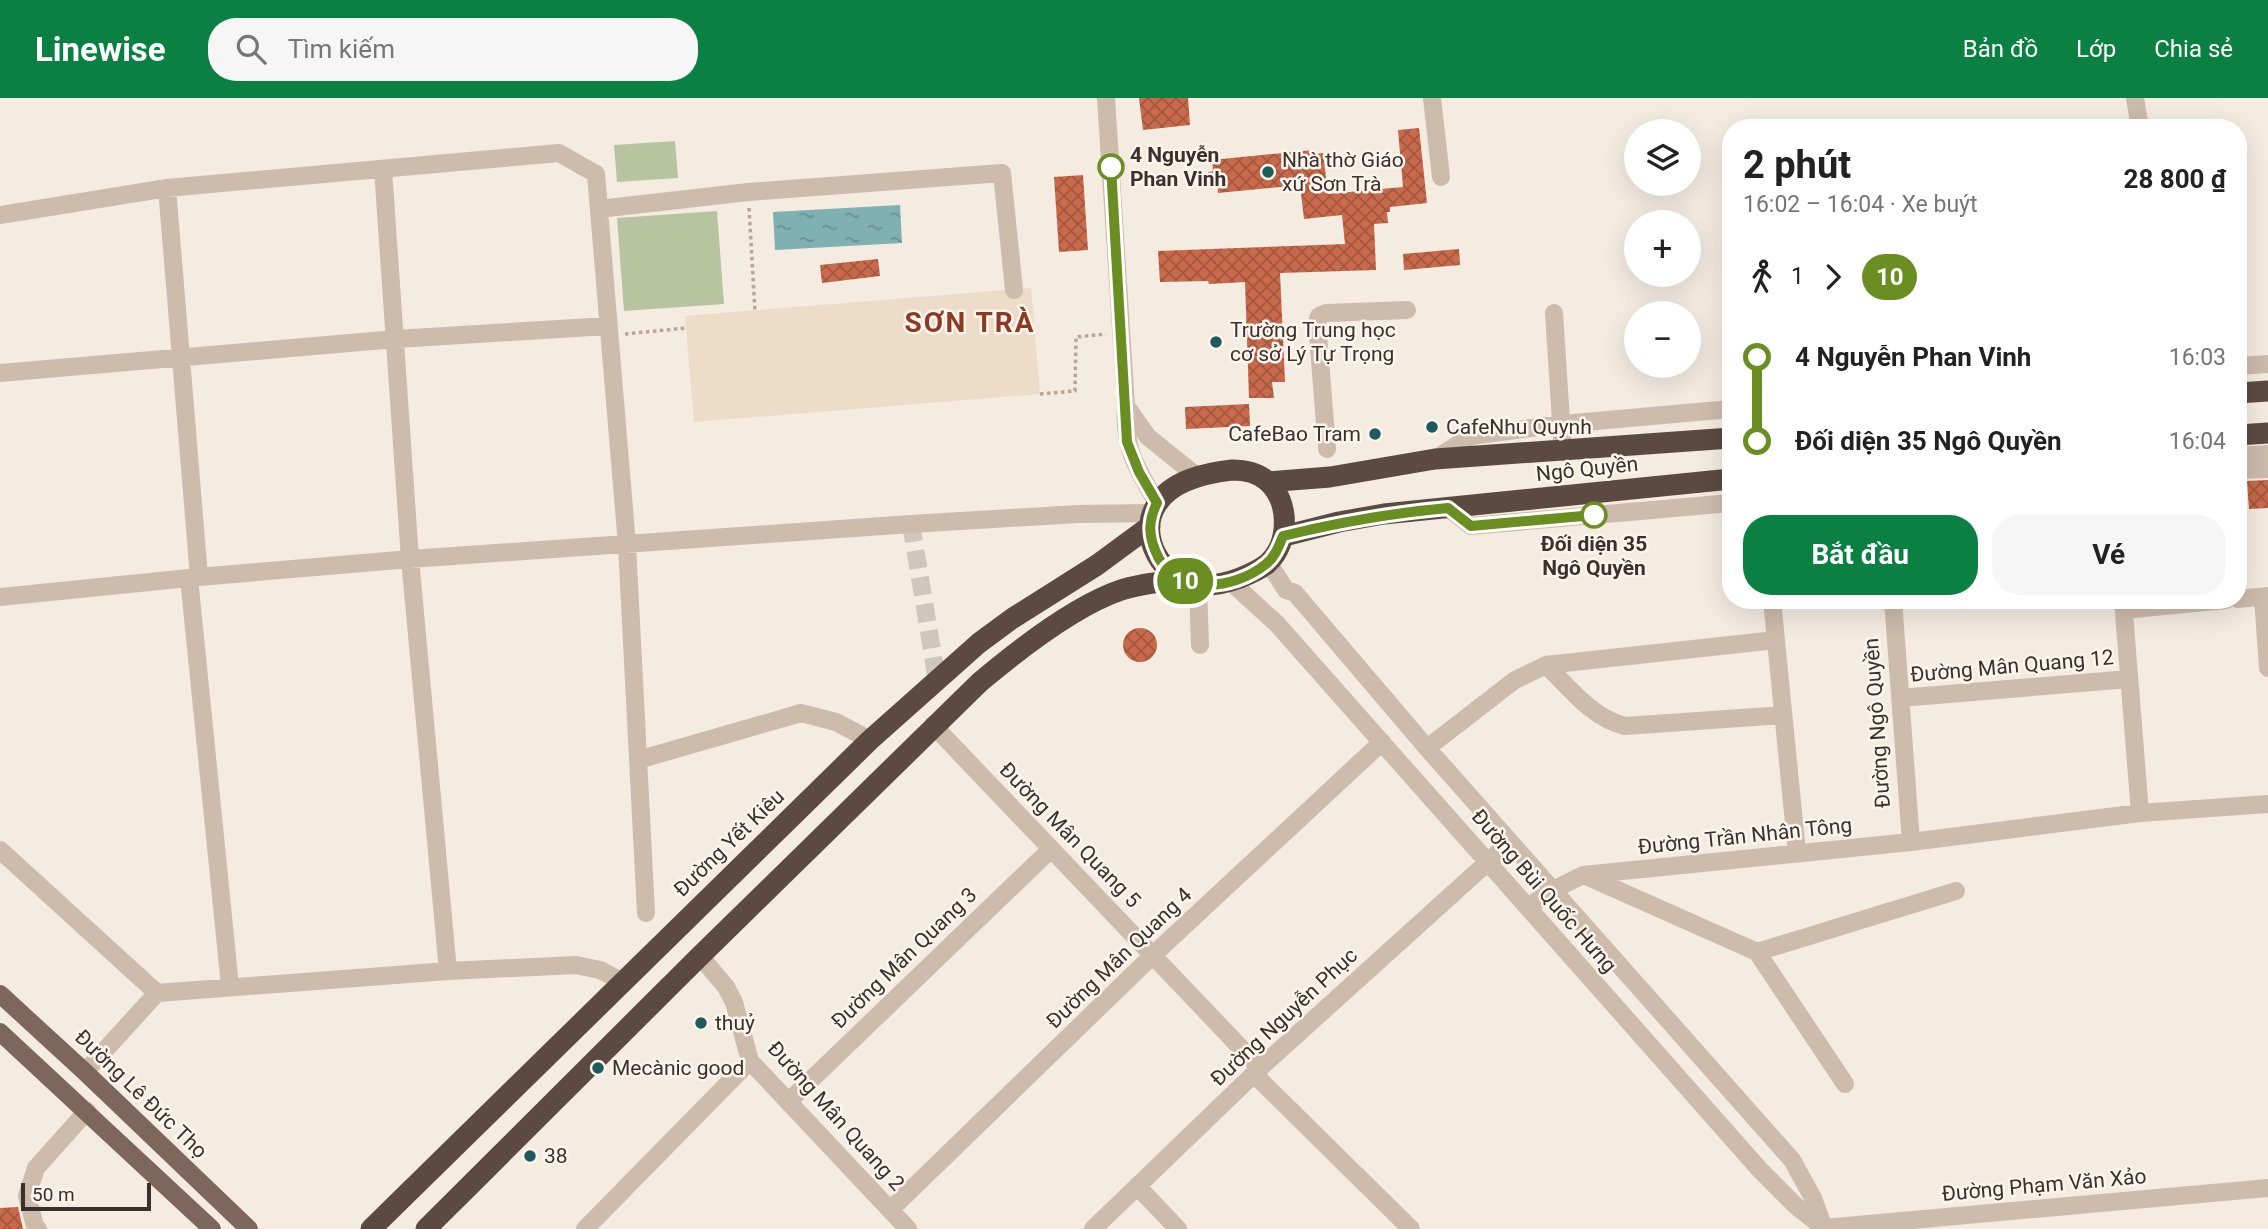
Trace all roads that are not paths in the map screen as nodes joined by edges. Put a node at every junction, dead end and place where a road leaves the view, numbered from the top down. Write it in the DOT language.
graph roads {
  1 [pos="1106,98"];
  2 [pos="1432,98"];
  3 [pos="1439,98"];
  4 [pos="2135,98"];
  5 [pos="2138,119"];
  6 [pos="383,169"];
  7 [pos="1441,177"];
  8 [pos="167,188"];
  9 [pos="599,209"];
  10 [pos="0,215"];
  11 [pos="1014,290"];
  12 [pos="1407,310"];
  13 [pos="1554,313"];
  14 [pos="608,330"];
  15 [pos="396,339"];
  16 [pos="181,357"];
  17 [pos="2268,364"];
  18 [pos="2247,365"];
  19 [pos="0,373"];
  20 [pos="2268,391"];
  21 [pos="2247,392"];
  22 [pos="1126,406"];
  23 [pos="1722,410"];
  24 [pos="1562,424"];
  25 [pos="2268,433"];
  26 [pos="2247,434"];
  27 [pos="1722,439"];
  28 [pos="1326,449"];
  29 [pos="1563,452"];
  30 [pos="2268,454"];
  31 [pos="2247,455"];
  32 [pos="1435,459"];
  33 [pos="2268,468"];
  34 [pos="2247,470"];
  35 [pos="1198,477"];
  36 [pos="1722,480"];
  37 [pos="1268,482"];
  38 [pos="1722,504"];
  39 [pos="1448,508"];
  40 [pos="1153,514"];
  41 [pos="1283,536"];
  42 [pos="627,545"];
  43 [pos="410,559"];
  44 [pos="1268,562"];
  45 [pos="194,577"];
  46 [pos="1189,582"];
  47 [pos="1231,582"];
  48 [pos="0,597"];
  49 [pos="2265,597"];
  50 [pos="2247,598"];
  51 [pos="1773,609"];
  52 [pos="1894,609"];
  53 [pos="2123,609"];
  54 [pos="1776,640"];
  55 [pos="1200,645"];
  56 [pos="1546,665"];
  57 [pos="2268,667"];
  58 [pos="2129,679"];
  59 [pos="1899,698"];
  60 [pos="1783,715"];
  61 [pos="933,726"];
  62 [pos="870,740"];
  63 [pos="1382,742"];
  64 [pos="1427,748"];
  65 [pos="638,760"];
  66 [pos="2268,804"];
  67 [pos="2140,813"];
  68 [pos="1510,842"];
  69 [pos="1911,842"];
  70 [pos="1051,849"];
  71 [pos="0,850"];
  72 [pos="1797,853"];
  73 [pos="1488,862"];
  74 [pos="1583,874"];
  75 [pos="1553,890"];
  76 [pos="1956,891"];
  77 [pos="1528,907"];
  78 [pos="646,913"];
  79 [pos="1757,952"];
  80 [pos="1153,955"];
  81 [pos="700,956"];
  82 [pos="448,971"];
  83 [pos="623,982"];
  84 [pos="230,986"];
  85 [pos="157,993"];
  86 [pos="0,994"];
  87 [pos="0,1032"];
  88 [pos="750,1061"];
  89 [pos="1257,1071"];
  90 [pos="85,1072"];
  91 [pos="1845,1084"];
  92 [pos="789,1101"];
  93 [pos="87,1111"];
  94 [pos="1137,1186"];
  95 [pos="2268,1188"];
  96 [pos="890,1210"];
  97 [pos="38,1229"];
  98 [pos="212,1229"];
  99 [pos="249,1229"];
  100 [pos="371,1229"];
  101 [pos="426,1229"];
  102 [pos="585,1229"];
  103 [pos="908,1229"];
  104 [pos="1093,1229"];
  105 [pos="1178,1229"];
  106 [pos="1410,1229"];
  107 [pos="1824,1229"];
  1 -- 22 [label="street"];
  2 -- 3 [label="street"];
  2 -- 7 [label="street"];
  4 -- 5 [label="street"];
  6 -- 8 [label="street"];
  6 -- 9 [label="street"];
  6 -- 15 [label="street"];
  8 -- 10 [label="street"];
  8 -- 16 [label="street"];
  9 -- 11 [label="street"];
  9 -- 14 [label="street"];
  12 -- 28 [label="street"];
  13 -- 24 [label="street"];
  14 -- 15 [label="street"];
  14 -- 42 [label="street"];
  15 -- 16 [label="street"];
  15 -- 43 [label="street"];
  16 -- 19 [label="street"];
  16 -- 45 [label="street"];
  17 -- 18 [label="street"];
  20 -- 21 [label="highway"];
  22 -- 35 [label="street"];
  22 -- 40 [label="street"];
  23 -- 24 [label="street"];
  24 -- 29 [label="street"];
  24 -- 32 [label="street"];
  25 -- 26 [label="highway"];
  27 -- 29 [label="highway, Ngô Quyền"];
  29 -- 32 [label="highway, Ngô Quyền"];
  30 -- 31 [label="street"];
  32 -- 37 [label="highway"];
  33 -- 34 [label="street"];
  35 -- 37 [label="highway"];
  35 -- 40 [label="highway"];
  36 -- 39 [label="highway, Ngô Quyền"];
  37 -- 41 [label="highway"];
  38 -- 39 [label="street"];
  39 -- 41 [label="highway"];
  40 -- 42 [label="street"];
  40 -- 46 [label="highway"];
  40 -- 62 [label="highway, Đường Yết Kiêu"];
  41 -- 44 [label="highway"];
  42 -- 43 [label="street"];
  42 -- 65 [label="street"];
  43 -- 45 [label="street"];
  43 -- 82 [label="street"];
  44 -- 47 [label="highway"];
  44 -- 64 [label="street, Đường Bùi Quốc Hưng"];
  45 -- 48 [label="street"];
  45 -- 84 [label="street"];
  46 -- 47 [label="highway"];
  46 -- 55 [label="street"];
  46 -- 61 [label="highway"];
  47 -- 63 [label="street, Đường Bùi Quốc Hưng"];
  49 -- 50 [label="street"];
  49 -- 57 [label="street"];
  51 -- 54 [label="street"];
  52 -- 59 [label="street, Đường Ngô Quyền"];
  53 -- 58 [label="street"];
  54 -- 56 [label="street"];
  54 -- 60 [label="street"];
  56 -- 60 [label="street"];
  56 -- 64 [label="street"];
  58 -- 59 [label="street, Đường Mân Quang 12"];
  58 -- 67 [label="street"];
  59 -- 69 [label="street, Đường Ngô Quyền"];
  60 -- 72 [label="street"];
  61 -- 70 [label="street, Đường Mân Quang 5"];
  61 -- 81 [label="highway"];
  62 -- 65 [label="street"];
  62 -- 83 [label="highway, Đường Yết Kiêu"];
  63 -- 73 [label="street, Đường Bùi Quốc Hưng"];
  63 -- 80 [label="street, Đường Mân Quang 4"];
  64 -- 68 [label="street, Đường Bùi Quốc Hưng"];
  65 -- 78 [label="street"];
  66 -- 67 [label="street, Đường Trần Nhân Tông"];
  67 -- 69 [label="street, Đường Trần Nhân Tông"];
  68 -- 73 [label="street, Đường Nguyễn Phục"];
  68 -- 75 [label="street, Đường Bùi Quốc Hưng"];
  69 -- 72 [label="street, Đường Trần Nhân Tông"];
  70 -- 80 [label="street, Đường Mân Quang 5"];
  70 -- 92 [label="street, Đường Mân Quang 3"];
  71 -- 85 [label="street"];
  72 -- 74 [label="street, Đường Trần Nhân Tông"];
  73 -- 77 [label="street, Đường Bùi Quốc Hưng"];
  73 -- 89 [label="street, Đường Nguyễn Phục"];
  74 -- 75 [label="street, Đường Trần Nhân Tông"];
  74 -- 79 [label="street"];
  75 -- 77 [label="street, Đường Trần Nhân Tông"];
  75 -- 107 [label="street, Đường Bùi Quốc Hưng"];
  76 -- 79 [label="street"];
  77 -- 107 [label="street, Đường Bùi Quốc Hưng"];
  79 -- 91 [label="street"];
  80 -- 89 [label="street, Đường Mân Quang 5"];
  80 -- 96 [label="street, Đường Mân Quang 4"];
  81 -- 88 [label="street, Đường Mân Quang 2"];
  81 -- 101 [label="highway"];
  82 -- 83 [label="street"];
  82 -- 84 [label="street"];
  83 -- 100 [label="highway, Đường Yết Kiêu"];
  84 -- 85 [label="street"];
  85 -- 90 [label="street"];
  86 -- 90 [label="main road, Đường Lê Đức Thọ"];
  87 -- 93 [label="main road"];
  88 -- 92 [label="street, Đường Mân Quang 2"];
  88 -- 102 [label="street"];
  89 -- 94 [label="street, Đường Nguyễn Phục"];
  89 -- 106 [label="street, Đường Mân Quang 5"];
  90 -- 99 [label="main road, Đường Lê Đức Thọ"];
  92 -- 96 [label="street, Đường Mân Quang 2"];
  93 -- 97 [label="street"];
  93 -- 98 [label="main road"];
  94 -- 104 [label="street, Đường Nguyễn Phục"];
  94 -- 105 [label="street"];
  95 -- 107 [label="street, Đường Phạm Văn Xảo"];
  96 -- 103 [label="street, Đường Mân Quang 2"];
}
